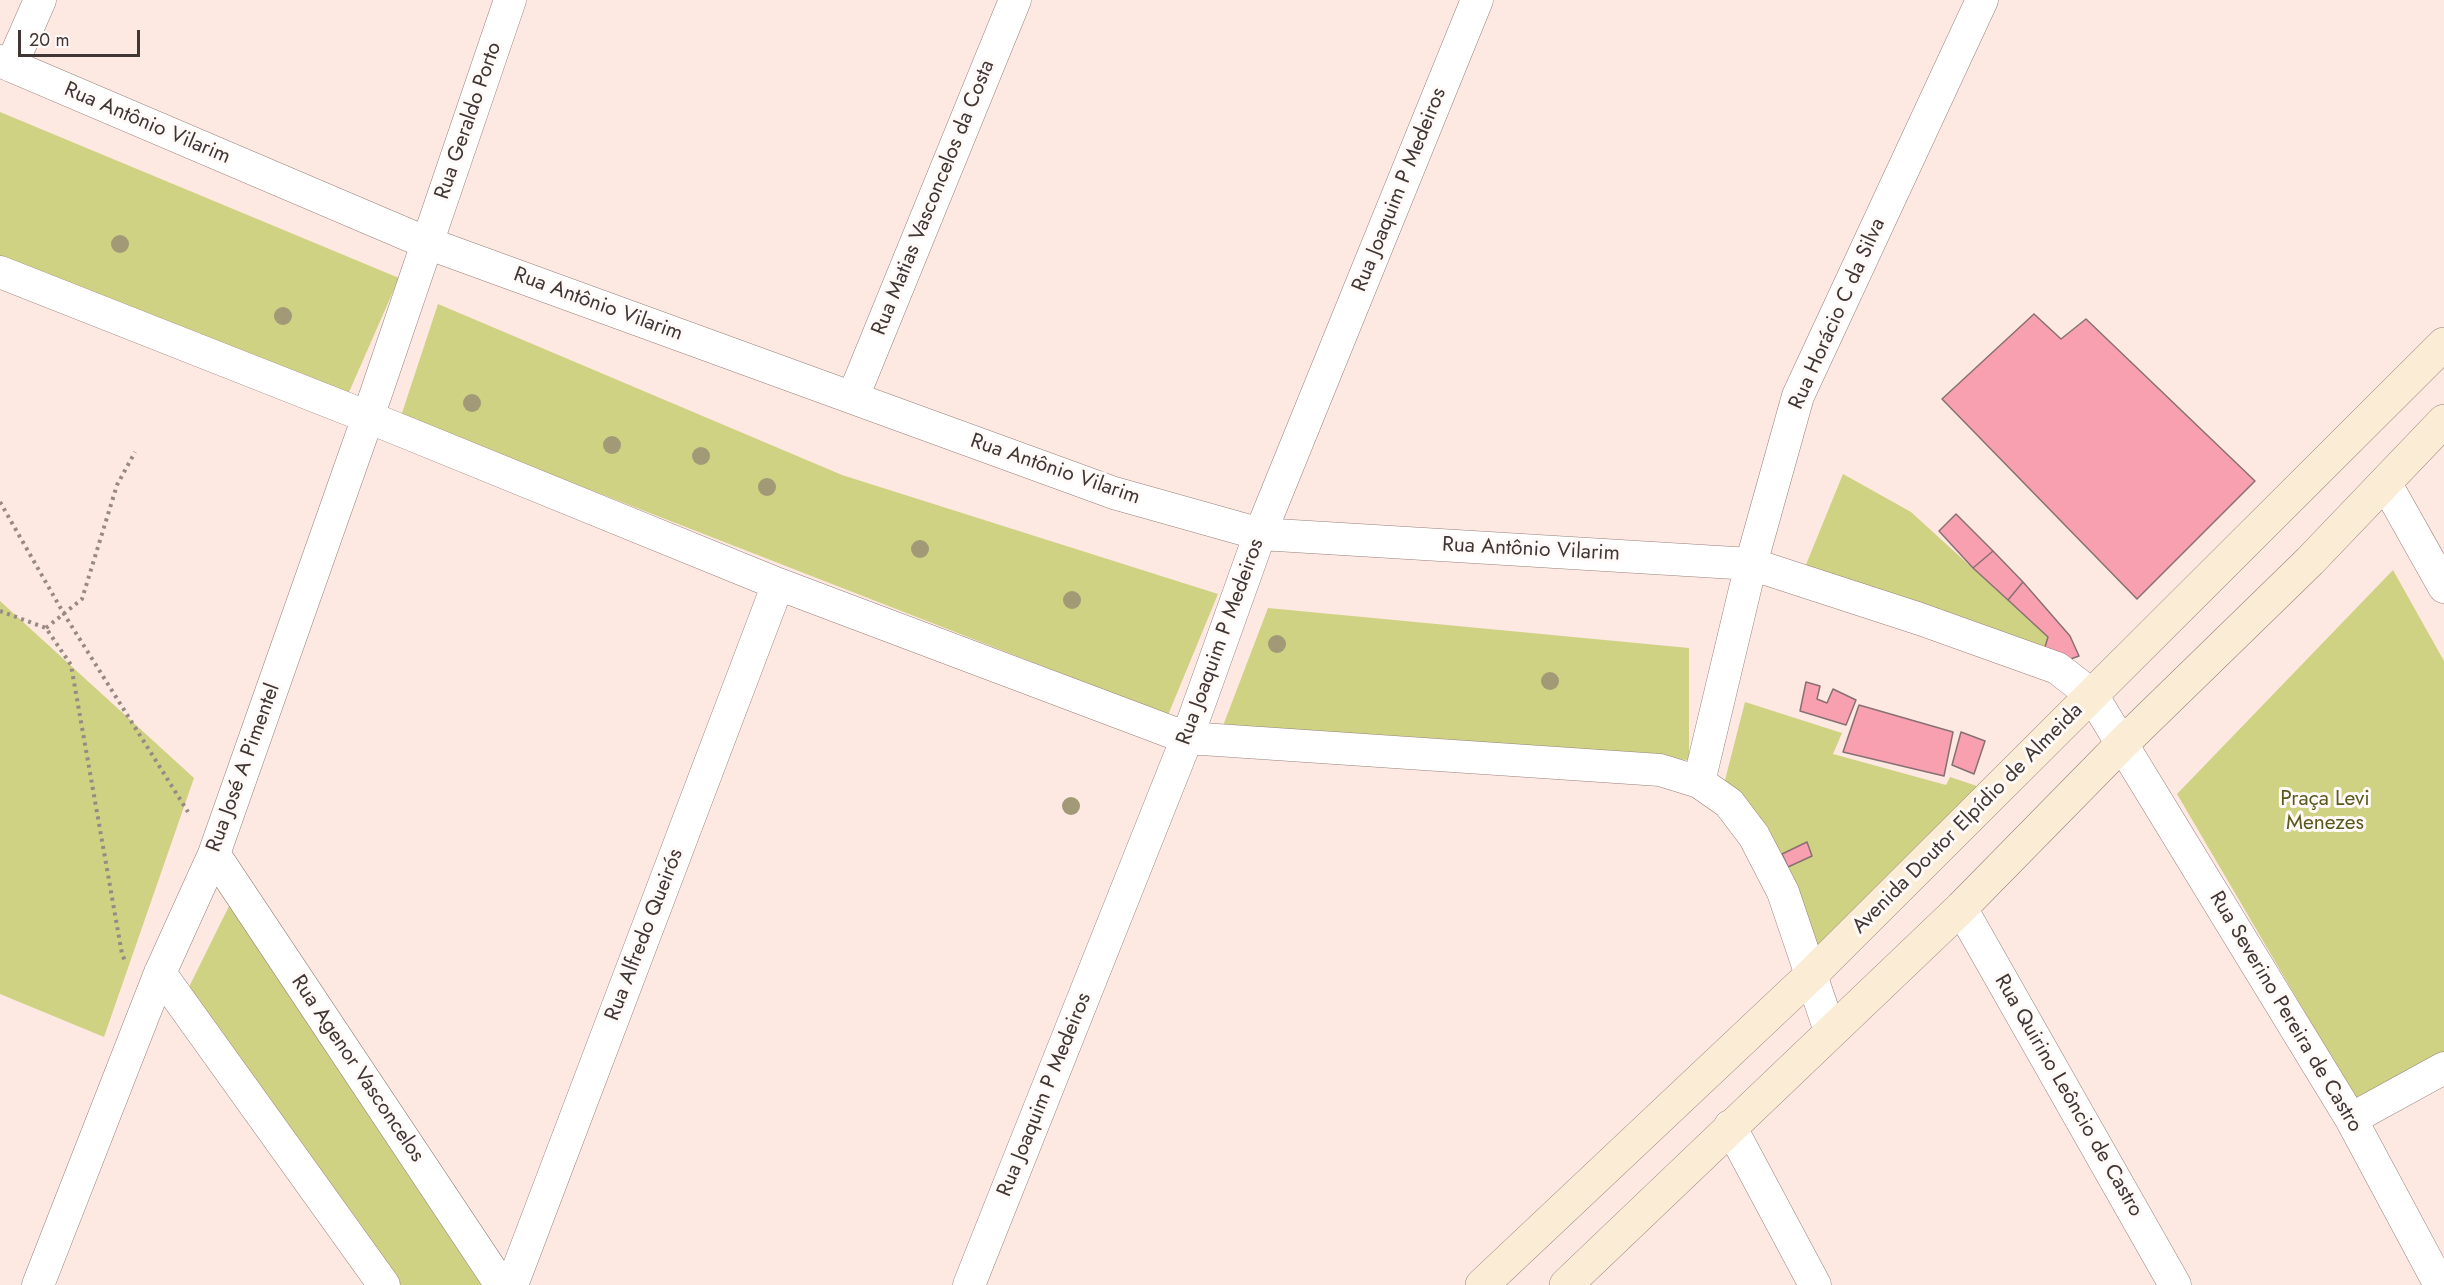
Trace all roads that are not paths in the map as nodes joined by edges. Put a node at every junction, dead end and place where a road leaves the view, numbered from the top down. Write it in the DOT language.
graph roads {
  1 [pos="39,0"];
  2 [pos="510,0"];
  3 [pos="1015,0"];
  4 [pos="1478,0"];
  5 [pos="1982,0"];
  6 [pos="5,63"];
  7 [pos="427,243"];
  8 [pos="0,272"];
  9 [pos="2444,344"];
  10 [pos="853,397"];
  11 [pos="368,417"];
  12 [pos="2444,421"];
  13 [pos="2386,484"];
  14 [pos="1260,534"];
  15 [pos="1751,564"];
  16 [pos="778,584"];
  17 [pos="2444,587"];
  18 [pos="2092,695"];
  19 [pos="1187,738"];
  20 [pos="2122,744"];
  21 [pos="1699,782"];
  22 [pos="214,854"];
  23 [pos="1961,908"];
  24 [pos="160,973"];
  25 [pos="1812,974"];
  26 [pos="1830,1031"];
  27 [pos="2444,1068"];
  28 [pos="2351,1119"];
  29 [pos="1730,1126"];
  30 [pos="38,1285"];
  31 [pos="384,1285"];
  32 [pos="501,1285"];
  33 [pos="512,1285"];
  34 [pos="969,1285"];
  35 [pos="1482,1285"];
  36 [pos="1566,1285"];
  37 [pos="1815,1285"];
  38 [pos="2175,1285"];
  39 [pos="2440,1285"];
  1 -- 6 [label="street"];
  2 -- 7 [label="street, Rua Geraldo Porto"];
  3 -- 10 [label="street, Rua Matias Vasconcelos da Costa"];
  4 -- 14 [label="street, Rua Joaquim P Medeiros"];
  5 -- 15 [label="street, Rua Horácio C da Silva"];
  6 -- 7 [label="street, Rua Antônio Vilarim"];
  7 -- 10 [label="street, Rua Antônio Vilarim"];
  7 -- 11 [label="street, Rua José A Pimentel"];
  8 -- 11 [label="street"];
  9 -- 18 [label="main road, Avenida Doutor Elpídio de Almeida"];
  10 -- 14 [label="street, Rua Antônio Vilarim"];
  11 -- 16 [label="street"];
  11 -- 22 [label="street, Rua José A Pimentel"];
  12 -- 13 [label="main road"];
  13 -- 17 [label="street"];
  13 -- 20 [label="main road"];
  14 -- 15 [label="street, Rua Antônio Vilarim"];
  14 -- 19 [label="street, Rua Joaquim P Medeiros"];
  15 -- 18 [label="street, Rua Antônio Vilarim"];
  15 -- 21 [label="street, Rua Horácio C da Silva"];
  16 -- 19 [label="street"];
  16 -- 33 [label="street, Rua Alfredo Queirós"];
  18 -- 20 [label="street, Rua Antônio Vilarim"];
  18 -- 25 [label="main road, Avenida Doutor Elpídio de Almeida"];
  19 -- 21 [label="street"];
  19 -- 34 [label="street, Rua Joaquim P Medeiros"];
  20 -- 23 [label="main road"];
  20 -- 28 [label="street, Rua Severino Pereira de Castro"];
  21 -- 25 [label="street"];
  22 -- 24 [label="street, Rua José A Pimentel"];
  22 -- 32 [label="street, Rua Agenor Vasconcelos"];
  23 -- 26 [label="main road"];
  23 -- 38 [label="street, Rua Quirino Leôncio de Castro"];
  24 -- 30 [label="street, Rua José A Pimentel"];
  24 -- 31 [label="street"];
  25 -- 26 [label="street"];
  25 -- 35 [label="main road, Avenida Doutor Elpídio de Almeida"];
  26 -- 29 [label="main road"];
  27 -- 28 [label="street"];
  28 -- 39 [label="street, Rua Severino Pereira de Castro"];
  29 -- 36 [label="main road"];
  29 -- 37 [label="street"];
}
